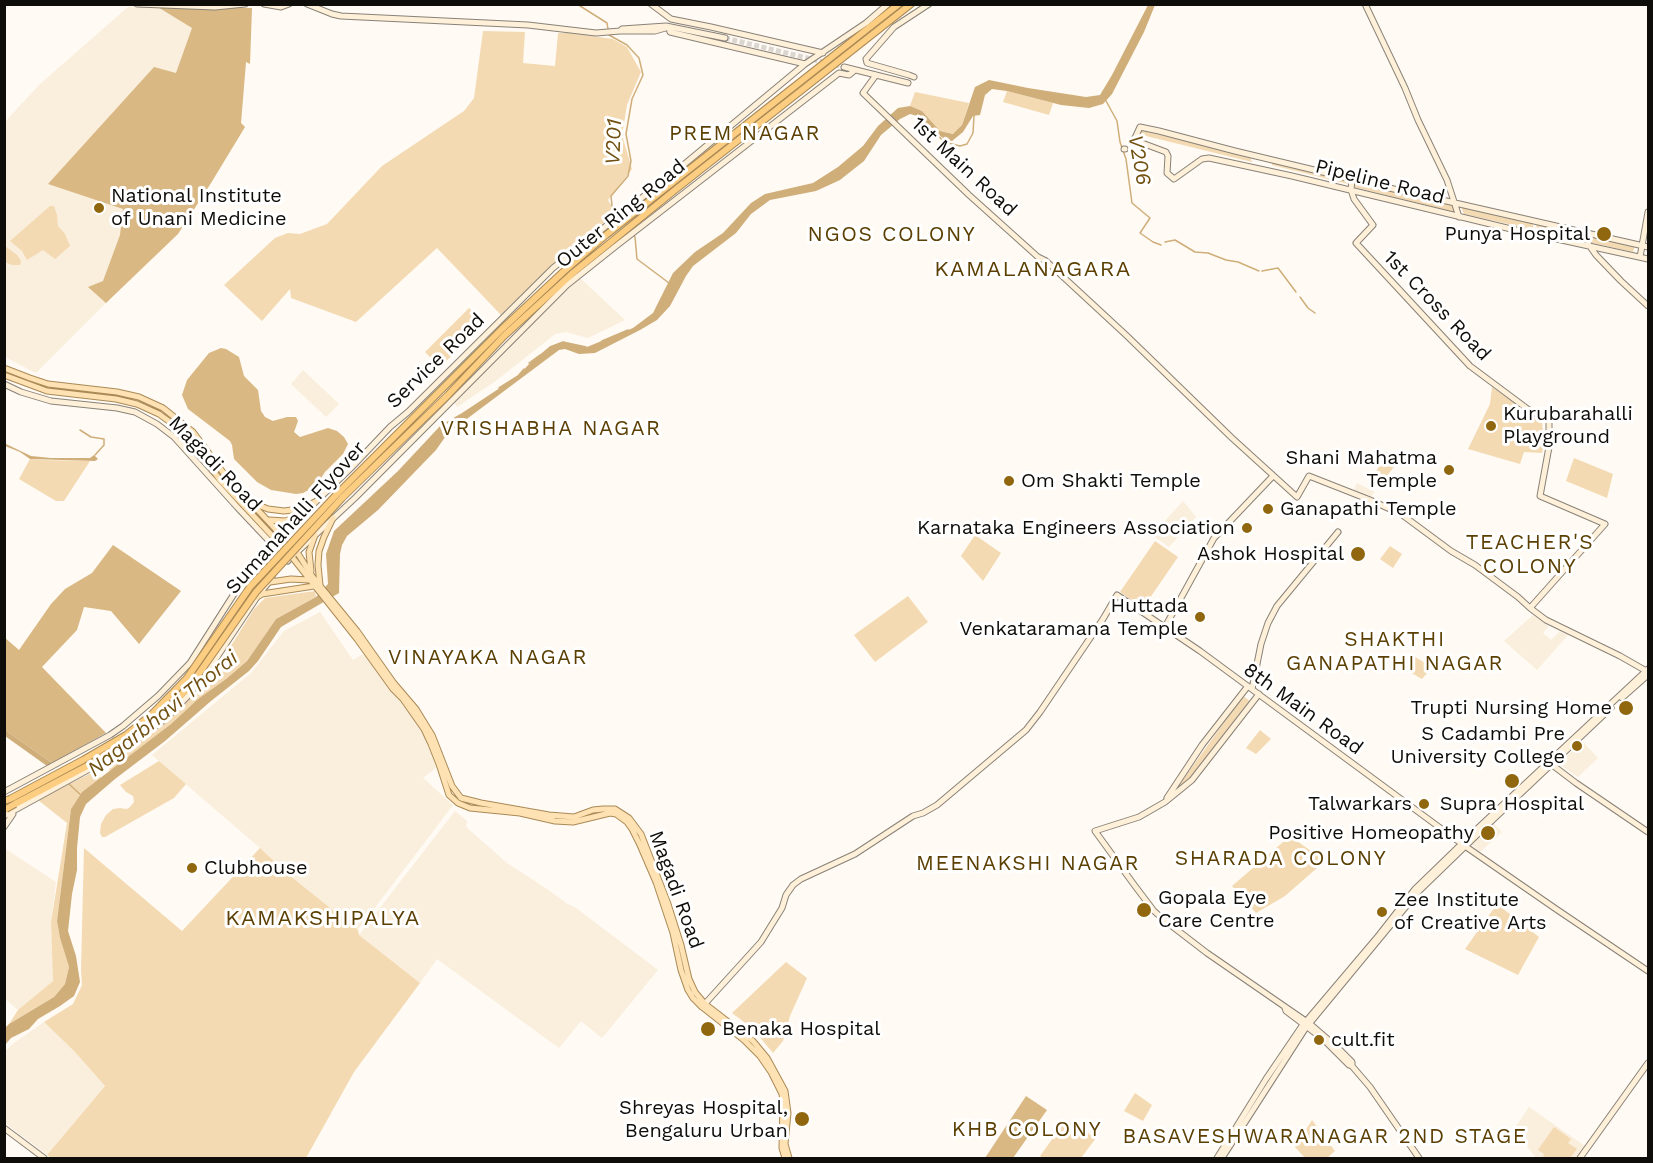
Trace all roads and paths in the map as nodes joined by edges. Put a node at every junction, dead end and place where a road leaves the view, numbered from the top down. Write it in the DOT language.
graph roads {
  1 [pos="137,4"];
  2 [pos="245,4"];
  3 [pos="264,4"];
  4 [pos="289,4"];
  5 [pos="307,4"];
  6 [pos="651,4"];
  7 [pos="888,4"];
  8 [pos="899,4"];
  9 [pos="911,4"];
  10 [pos="929,4"];
  11 [pos="1365,4"];
  12 [pos="670,19"];
  13 [pos="669,27"];
  14 [pos="726,38"];
  15 [pos="823,53"];
  16 [pos="805,64"];
  17 [pos="844,67"];
  18 [pos="855,70"];
  19 [pos="876,75"];
  20 [pos="914,77"];
  21 [pos="908,83"];
  22 [pos="690,165"];
  23 [pos="1352,179"];
  24 [pos="686,182"];
  25 [pos="690,188"];
  26 [pos="1351,190"];
  27 [pos="1454,204"];
  28 [pos="1648,212"];
  29 [pos="618,216"];
  30 [pos="1459,217"];
  31 [pos="622,223"];
  32 [pos="630,231"];
  33 [pos="1589,245"];
  34 [pos="1645,246"];
  35 [pos="1640,257"];
  36 [pos="1648,259"];
  37 [pos="1648,306"];
  38 [pos="470,360"];
  39 [pos="452,367"];
  40 [pos="4,368"];
  41 [pos="458,372"];
  42 [pos="4,375"];
  43 [pos="470,376"];
  44 [pos="4,384"];
  45 [pos="448,394"];
  46 [pos="447,405"];
  47 [pos="1273,476"];
  48 [pos="340,496"];
  49 [pos="244,497"];
  50 [pos="315,502"];
  51 [pos="301,516"];
  52 [pos="333,518"];
  53 [pos="267,520"];
  54 [pos="295,523"];
  55 [pos="1338,532"];
  56 [pos="284,536"];
  57 [pos="313,537"];
  58 [pos="277,544"];
  59 [pos="292,557"];
  60 [pos="263,558"];
  61 [pos="278,572"];
  62 [pos="311,578"];
  63 [pos="270,582"];
  64 [pos="318,587"];
  65 [pos="257,597"];
  66 [pos="1530,608"];
  67 [pos="1165,627"];
  68 [pos="1648,672"];
  69 [pos="1250,688"];
  70 [pos="1259,694"];
  71 [pos="1551,764"];
  72 [pos="4,792"];
  73 [pos="1164,802"];
  74 [pos="7,811"];
  75 [pos="13,812"];
  76 [pos="1648,832"];
  77 [pos="1464,845"];
  78 [pos="1648,971"];
  79 [pos="703,1005"];
  80 [pos="1306,1024"];
  81 [pos="1648,1063"];
  82 [pos="4,1128"];
  83 [pos="44,1158"];
  84 [pos="787,1158"];
  85 [pos="1216,1158"];
  86 [pos="1222,1158"];
  87 [pos="1419,1158"];
  88 [pos="1580,1158"];
  1 -- 2 [label="street"];
  3 -- 4 [label="street"];
  5 -- 13 [label="street"];
  6 -- 12 [label="street"];
  7 -- 15 [label="street, Service Road"];
  8 -- 22 [label="highway, Outer Ring Road"];
  9 -- 24 [label="highway, Outer Ring Road"];
  10 -- 20 [label="street"];
  11 -- 27 [label="street"];
  12 -- 13 [label="street"];
  12 -- 15 [label="street"];
  13 -- 14 [label="street"];
  13 -- 16 [label="street"];
  15 -- 16 [label="street, Service Road"];
  16 -- 22 [label="street, Service Road"];
  17 -- 18 [label="street"];
  18 -- 19 [label="street"];
  18 -- 25 [label="street"];
  19 -- 21 [label="street"];
  19 -- 47 [label="street, 1st Main Road"];
  22 -- 29 [label="street, Service Road"];
  22 -- 31 [label="highway, Outer Ring Road"];
  23 -- 26 [label="street"];
  23 -- 26 [label="street, Pipeline Road"];
  23 -- 27 [label="street, Pipeline Road"];
  24 -- 25 [label="highway"];
  24 -- 32 [label="highway, Outer Ring Road"];
  25 -- 32 [label="street"];
  26 -- 30 [label="street, Pipeline Road"];
  26 -- 66 [label="street, 1st Cross Road"];
  27 -- 30 [label="street"];
  27 -- 34 [label="street, Pipeline Road"];
  28 -- 34 [label="street"];
  29 -- 31 [label="highway"];
  29 -- 39 [label="street, Service Road"];
  30 -- 33 [label="street, Pipeline Road"];
  31 -- 38 [label="highway, Outer Ring Road"];
  32 -- 43 [label="highway, Outer Ring Road"];
  33 -- 35 [label="street, Pipeline Road"];
  33 -- 37 [label="street"];
  34 -- 35 [label="street"];
  35 -- 36 [label="street, Pipeline Road"];
  38 -- 41 [label="highway, Sumanahalli Flyover"];
  39 -- 41 [label="highway"];
  39 -- 50 [label="street, Service Road"];
  40 -- 49 [label="main road, Magadi Road"];
  41 -- 48 [label="highway, Sumanahalli Flyover"];
  42 -- 58 [label="main road, Magadi Road"];
  43 -- 45 [label="highway, Outer Ring Road"];
  43 -- 46 [label="street"];
  44 -- 58 [label="street, Magadi Road"];
  45 -- 46 [label="highway"];
  45 -- 48 [label="highway, Sumanahalli Flyover"];
  46 -- 52 [label="street"];
  47 -- 66 [label="street, 1st Main Road"];
  47 -- 67 [label="street"];
  48 -- 74 [label="highway, Sumanahalli Flyover, bridge"];
  48 -- 74 [label="highway, Sumanahalli Flyover, bridge"];
  49 -- 50 [label="main road"];
  49 -- 53 [label="main road, Magadi Road"];
  50 -- 51 [label="street, Service Road"];
  51 -- 53 [label="main road"];
  51 -- 54 [label="street, Service Road"];
  52 -- 57 [label="street"];
  52 -- 64 [label="main road"];
  53 -- 56 [label="main road, Magadi Road"];
  54 -- 56 [label="street, Service Road"];
  54 -- 57 [label="street"];
  55 -- 69 [label="street"];
  56 -- 58 [label="street, Service Road"];
  56 -- 59 [label="main road, Magadi Road"];
  57 -- 59 [label="street"];
  57 -- 62 [label="main road"];
  58 -- 59 [label="main road, Magadi Road"];
  58 -- 60 [label="street, Service Road"];
  59 -- 61 [label="street"];
  59 -- 62 [label="main road, Magadi Road"];
  60 -- 61 [label="street"];
  60 -- 72 [label="street, Service Road"];
  61 -- 63 [label="street"];
  62 -- 63 [label="main road"];
  62 -- 64 [label="main road, Magadi Road"];
  63 -- 65 [label="street"];
  64 -- 65 [label="main road"];
  64 -- 79 [label="main road, Magadi Road"];
  65 -- 75 [label="street"];
  66 -- 68 [label="street"];
  67 -- 69 [label="street, 8th Main Road"];
  67 -- 79 [label="street, 8th Main Road"];
  68 -- 71 [label="street"];
  69 -- 70 [label="street, 8th Main Road"];
  69 -- 73 [label="street"];
  70 -- 73 [label="street"];
  70 -- 77 [label="street, 8th Main Road"];
  71 -- 76 [label="street"];
  71 -- 77 [label="street"];
  73 -- 80 [label="street"];
  74 -- 75 [label="street"];
  74 -- 75 [label="street"];
  77 -- 78 [label="street, 8th Main Road"];
  77 -- 80 [label="street"];
  79 -- 84 [label="main road, Magadi Road"];
  80 -- 85 [label="street"];
  80 -- 86 [label="street"];
  80 -- 87 [label="street"];
  81 -- 88 [label="street"];
  82 -- 83 [label="street"];
}
